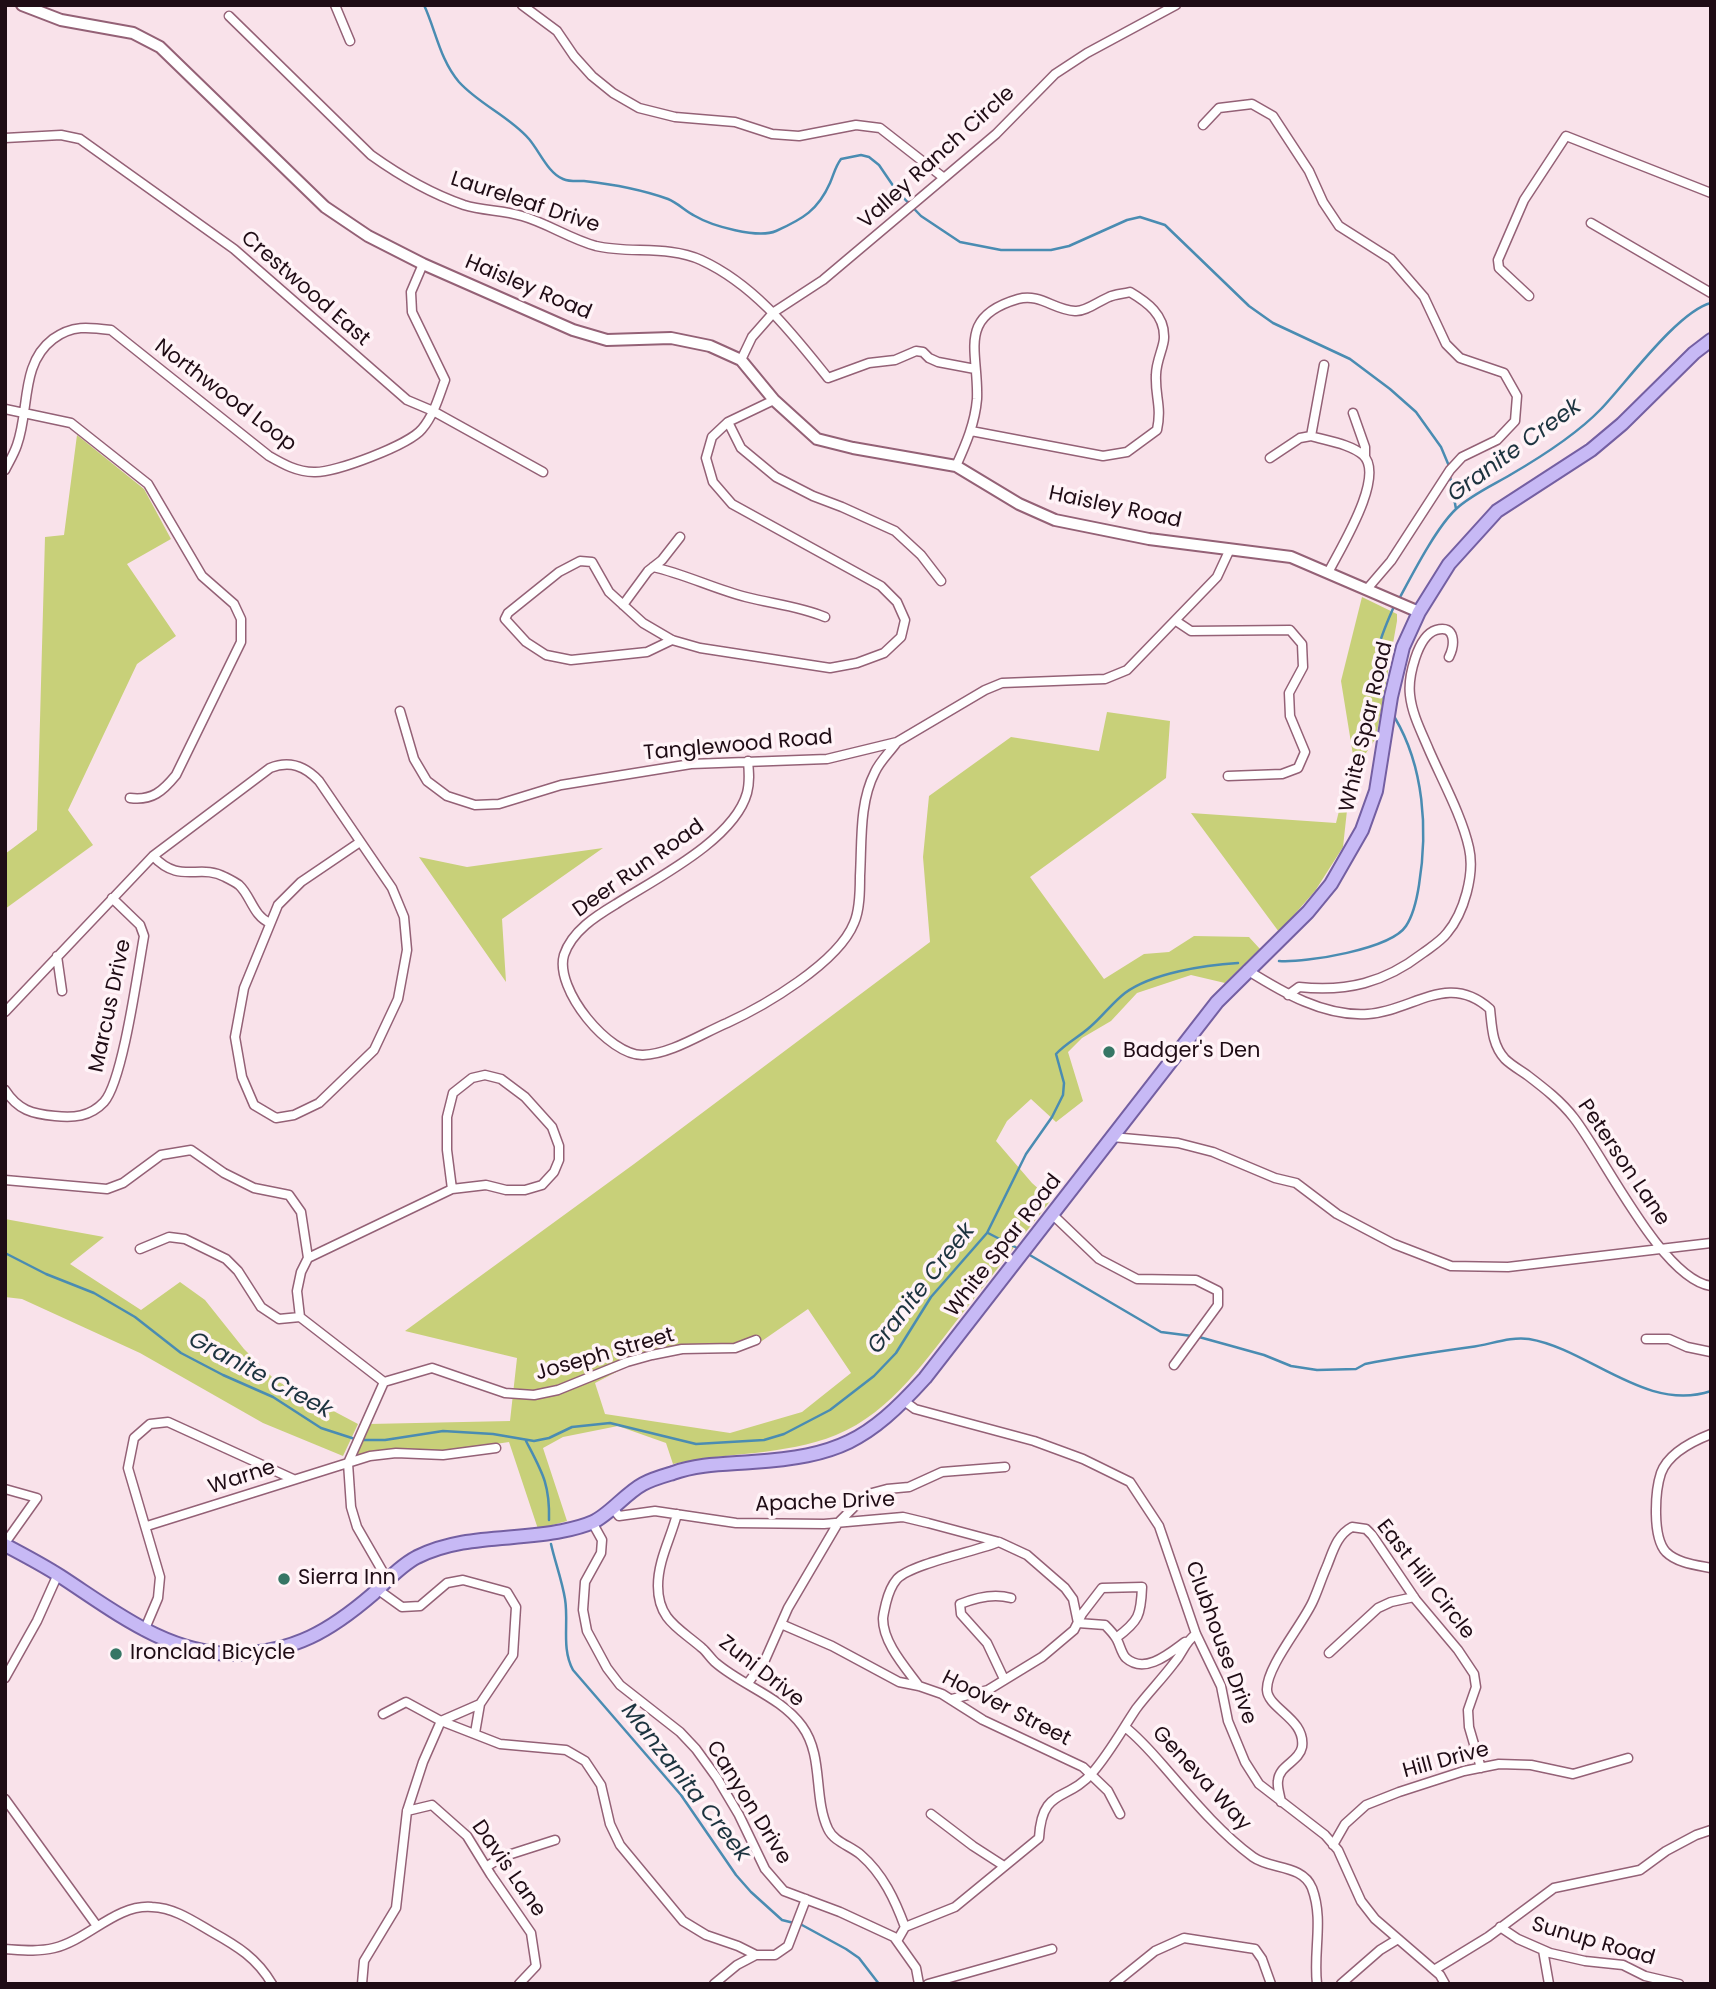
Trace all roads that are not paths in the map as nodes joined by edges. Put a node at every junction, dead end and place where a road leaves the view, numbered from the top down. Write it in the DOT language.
graph roads {
  1 [pos="22,5"];
  2 [pos="335,5"];
  3 [pos="523,5"];
  4 [pos="1176,5"];
  5 [pos="229,16"];
  6 [pos="350,41"];
  7 [pos="1203,125"];
  8 [pos="5,138"];
  9 [pos="944,178"];
  10 [pos="1711,194"];
  11 [pos="1591,223"];
  12 [pos="423,264"];
  13 [pos="1711,293"];
  14 [pos="1529,296"];
  15 [pos="774,312"];
  16 [pos="1711,340"];
  17 [pos="741,360"];
  18 [pos="1324,365"];
  19 [pos="975,369"];
  20 [pos="774,400"];
  21 [pos="5,408"];
  22 [pos="433,411"];
  23 [pos="23,412"];
  24 [pos="1353,413"];
  25 [pos="728,422"];
  26 [pos="971,431"];
  27 [pos="1311,436"];
  28 [pos="1365,457"];
  29 [pos="1270,458"];
  30 [pos="956,466"];
  31 [pos="5,470"];
  32 [pos="542,472"];
  33 [pos="680,537"];
  34 [pos="1230,549"];
  35 [pos="653,567"];
  36 [pos="1329,571"];
  37 [pos="941,581"];
  38 [pos="1367,589"];
  39 [pos="623,605"];
  40 [pos="1419,612"];
  41 [pos="825,617"];
  42 [pos="1176,621"];
  43 [pos="672,640"];
  44 [pos="1449,657"];
  45 [pos="400,711"];
  46 [pos="897,742"];
  47 [pos="748,761"];
  48 [pos="1228,776"];
  49 [pos="130,798"];
  50 [pos="360,842"];
  51 [pos="153,856"];
  52 [pos="112,898"];
  53 [pos="270,923"];
  54 [pos="57,956"];
  55 [pos="1247,970"];
  56 [pos="62,991"];
  57 [pos="1288,995"];
  58 [pos="5,1012"];
  59 [pos="5,1090"];
  60 [pos="1112,1137"];
  61 [pos="5,1180"];
  62 [pos="452,1189"];
  63 [pos="1053,1215"];
  64 [pos="1711,1243"];
  65 [pos="140,1250"];
  66 [pos="1660,1250"];
  67 [pos="308,1258"];
  68 [pos="1711,1286"];
  69 [pos="300,1317"];
  70 [pos="1646,1339"];
  71 [pos="756,1340"];
  72 [pos="1711,1352"];
  73 [pos="1174,1365"];
  74 [pos="384,1382"];
  75 [pos="904,1401"];
  76 [pos="1711,1434"];
  77 [pos="496,1448"];
  78 [pos="348,1464"];
  79 [pos="1005,1467"];
  80 [pos="293,1479"];
  81 [pos="5,1489"];
  82 [pos="612,1507"];
  83 [pos="677,1514"];
  84 [pos="592,1522"];
  85 [pos="838,1523"];
  86 [pos="147,1526"];
  87 [pos="999,1542"];
  88 [pos="5,1544"];
  89 [pos="1711,1568"];
  90 [pos="58,1574"];
  91 [pos="387,1578"];
  92 [pos="377,1589"];
  93 [pos="1414,1597"];
  94 [pos="1011,1598"];
  95 [pos="1079,1623"];
  96 [pos="782,1624"];
  97 [pos="144,1631"];
  98 [pos="1196,1634"];
  99 [pos="1116,1638"];
  100 [pos="1185,1642"];
  101 [pos="1329,1653"];
  102 [pos="5,1678"];
  103 [pos="1004,1679"];
  104 [pos="748,1683"];
  105 [pos="919,1686"];
  106 [pos="952,1699"];
  107 [pos="480,1704"];
  108 [pos="383,1714"];
  109 [pos="441,1721"];
  110 [pos="1125,1727"];
  111 [pos="475,1733"];
  112 [pos="1628,1758"];
  113 [pos="1481,1768"];
  114 [pos="1092,1773"];
  115 [pos="5,1799"];
  116 [pos="1281,1802"];
  117 [pos="407,1811"];
  118 [pos="931,1814"];
  119 [pos="1120,1814"];
  120 [pos="1711,1830"];
  121 [pos="555,1840"];
  122 [pos="1334,1845"];
  123 [pos="1004,1866"];
  124 [pos="486,1867"];
  125 [pos="806,1899"];
  126 [pos="97,1926"];
  127 [pos="905,1927"];
  128 [pos="1500,1927"];
  129 [pos="1398,1939"];
  130 [pos="897,1941"];
  131 [pos="5,1949"];
  132 [pos="1052,1949"];
  133 [pos="1543,1950"];
  134 [pos="756,1955"];
  135 [pos="1434,1970"];
  136 [pos="272,1984"];
  137 [pos="362,1984"];
  138 [pos="519,1984"];
  139 [pos="715,1984"];
  140 [pos="919,1984"];
  141 [pos="928,1984"];
  142 [pos="1114,1984"];
  143 [pos="1271,1984"];
  144 [pos="1317,1984"];
  145 [pos="1341,1984"];
  146 [pos="1445,1984"];
  147 [pos="1549,1984"];
  148 [pos="1679,1984"];
  1 -- 12 [label="street, Haisley Road"];
  2 -- 6 [label="street"];
  3 -- 9 [label="street"];
  4 -- 9 [label="street, Valley Ranch Circle"];
  5 -- 15 [label="street, Laureleaf Drive"];
  7 -- 38 [label="street"];
  8 -- 22 [label="street, Crestwood East"];
  9 -- 15 [label="street, Valley Ranch Circle"];
  10 -- 14 [label="street"];
  11 -- 13 [label="street"];
  12 -- 17 [label="street, Haisley Road"];
  12 -- 22 [label="street, Northwood Loop"];
  15 -- 17 [label="street, Valley Ranch Circle"];
  15 -- 19 [label="street, Laureleaf Drive"];
  16 -- 40 [label="main road, White Spar Road"];
  17 -- 20 [label="street, Haisley Road"];
  18 -- 27 [label="street"];
  19 -- 26 [label="street"];
  19 -- 26 [label="street"];
  20 -- 25 [label="street"];
  20 -- 30 [label="street, Haisley Road"];
  21 -- 23 [label="street"];
  22 -- 23 [label="street, Northwood Loop"];
  22 -- 32 [label="street, Crestwood East"];
  23 -- 31 [label="street, Northwood Loop"];
  23 -- 49 [label="street"];
  24 -- 28 [label="street"];
  25 -- 37 [label="street"];
  25 -- 43 [label="street"];
  26 -- 30 [label="street"];
  27 -- 28 [label="street"];
  27 -- 29 [label="street"];
  28 -- 36 [label="street"];
  30 -- 34 [label="street, Haisley Road"];
  33 -- 35 [label="street"];
  34 -- 36 [label="street, Haisley Road"];
  34 -- 42 [label="street, Tanglewood Road"];
  35 -- 39 [label="street"];
  35 -- 41 [label="street"];
  36 -- 38 [label="street, Haisley Road"];
  38 -- 40 [label="street, Haisley Road"];
  39 -- 43 [label="street"];
  39 -- 43 [label="street"];
  40 -- 55 [label="main road, White Spar Road"];
  42 -- 46 [label="street, Tanglewood Road"];
  42 -- 48 [label="street"];
  44 -- 57 [label="street"];
  45 -- 47 [label="street, Tanglewood Road"];
  46 -- 47 [label="street, Tanglewood Road"];
  46 -- 47 [label="street, Deer Run Road"];
  50 -- 51 [label="street"];
  50 -- 53 [label="street"];
  50 -- 53 [label="street"];
  51 -- 52 [label="street"];
  51 -- 53 [label="street"];
  52 -- 54 [label="street"];
  52 -- 59 [label="street, Marcus Drive"];
  54 -- 56 [label="street"];
  54 -- 58 [label="street"];
  55 -- 57 [label="street, Peterson Lane"];
  55 -- 60 [label="main road, White Spar Road"];
  57 -- 66 [label="street, Peterson Lane"];
  60 -- 63 [label="main road, White Spar Road"];
  60 -- 66 [label="street"];
  61 -- 67 [label="street"];
  62 -- 62 [label="street"];
  62 -- 67 [label="street"];
  63 -- 73 [label="street"];
  63 -- 75 [label="main road, White Spar Road"];
  64 -- 66 [label="street"];
  65 -- 69 [label="street"];
  66 -- 68 [label="street, Peterson Lane"];
  67 -- 69 [label="street"];
  69 -- 74 [label="street"];
  70 -- 72 [label="street"];
  71 -- 74 [label="street, Joseph Street"];
  74 -- 78 [label="street"];
  75 -- 82 [label="main road, White Spar Road"];
  75 -- 98 [label="street, Clubhouse Drive"];
  76 -- 89 [label="street"];
  77 -- 78 [label="street, Warne"];
  78 -- 80 [label="street, Warne"];
  78 -- 91 [label="street"];
  79 -- 85 [label="street"];
  80 -- 86 [label="street, Warne"];
  80 -- 86 [label="street"];
  81 -- 88 [label="street"];
  82 -- 83 [label="street, Apache Drive"];
  82 -- 84 [label="main road, White Spar Road"];
  83 -- 85 [label="street, Apache Drive"];
  83 -- 104 [label="street, Zuni Drive"];
  84 -- 91 [label="main road, White Spar Road"];
  84 -- 125 [label="street, Canyon Drive"];
  85 -- 87 [label="street, Apache Drive"];
  85 -- 96 [label="street"];
  86 -- 97 [label="street"];
  87 -- 95 [label="street, Apache Drive"];
  87 -- 105 [label="street"];
  88 -- 90 [label="main road, White Spar Road"];
  90 -- 97 [label="main road, White Spar Road"];
  90 -- 102 [label="street"];
  91 -- 92 [label="main road, White Spar Road"];
  92 -- 97 [label="main road, White Spar Road"];
  92 -- 107 [label="street"];
  93 -- 101 [label="street"];
  93 -- 113 [label="street, East Hill Circle"];
  93 -- 116 [label="street, East Hill Circle"];
  94 -- 103 [label="street"];
  95 -- 99 [label="street"];
  95 -- 99 [label="street"];
  95 -- 103 [label="street"];
  96 -- 104 [label="street"];
  96 -- 105 [label="street, Hoover Street"];
  98 -- 100 [label="street"];
  98 -- 116 [label="street, Clubhouse Drive"];
  99 -- 100 [label="street"];
  100 -- 110 [label="street"];
  103 -- 106 [label="street"];
  104 -- 127 [label="street, Zuni Drive"];
  105 -- 106 [label="street, Hoover Street"];
  106 -- 114 [label="street, Hoover Street"];
  107 -- 109 [label="street"];
  107 -- 111 [label="street"];
  108 -- 109 [label="street"];
  109 -- 111 [label="street"];
  109 -- 117 [label="street"];
  110 -- 114 [label="street"];
  110 -- 144 [label="street, Geneva Way"];
  111 -- 134 [label="street"];
  112 -- 113 [label="street, Hill Drive"];
  113 -- 122 [label="street, Hill Drive"];
  114 -- 119 [label="street, Hoover Street"];
  114 -- 123 [label="street"];
  115 -- 126 [label="street"];
  116 -- 122 [label="street, Clubhouse Drive"];
  117 -- 124 [label="street, Davis Lane"];
  117 -- 137 [label="street"];
  118 -- 123 [label="street"];
  120 -- 128 [label="street"];
  121 -- 124 [label="street"];
  122 -- 129 [label="street, Clubhouse Drive"];
  123 -- 127 [label="street"];
  124 -- 138 [label="street, Davis Lane"];
  125 -- 130 [label="street, Canyon Drive"];
  125 -- 134 [label="street"];
  126 -- 131 [label="street"];
  126 -- 136 [label="street"];
  127 -- 130 [label="street"];
  128 -- 133 [label="street, Sunup Road"];
  128 -- 135 [label="street"];
  129 -- 135 [label="street, Clubhouse Drive"];
  129 -- 145 [label="street"];
  130 -- 140 [label="street, Canyon Drive"];
  132 -- 141 [label="street"];
  133 -- 147 [label="street"];
  133 -- 148 [label="street, Sunup Road"];
  134 -- 139 [label="street"];
  135 -- 146 [label="street, Clubhouse Drive"];
  142 -- 143 [label="street"];
}
